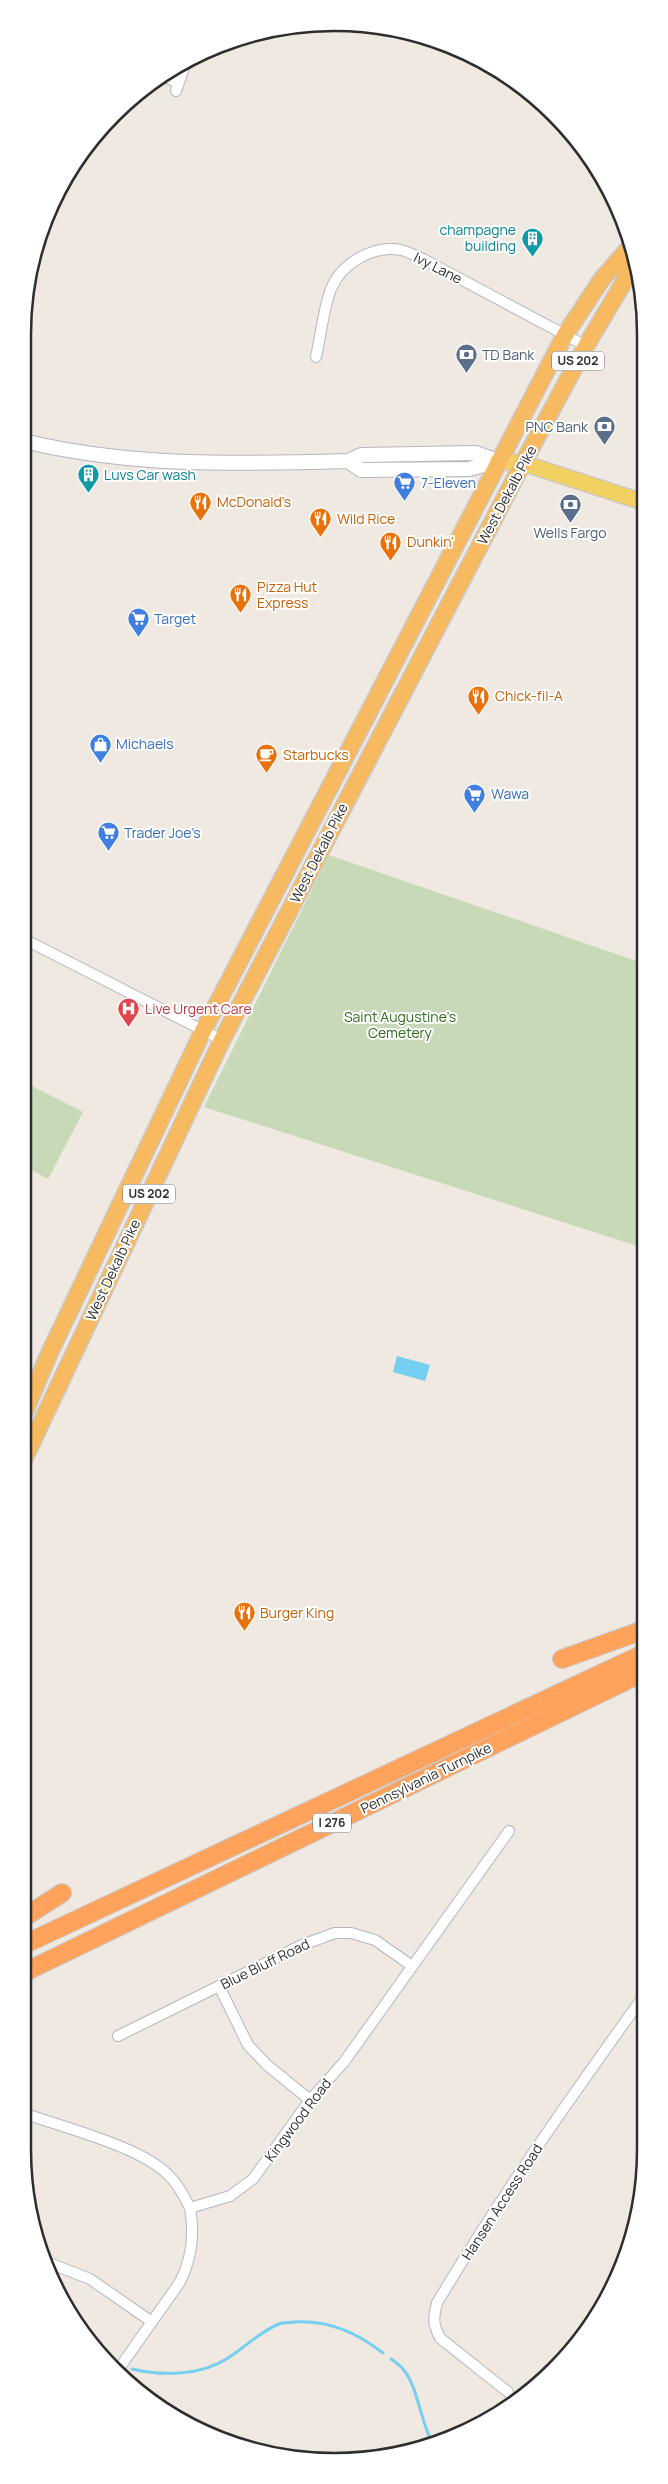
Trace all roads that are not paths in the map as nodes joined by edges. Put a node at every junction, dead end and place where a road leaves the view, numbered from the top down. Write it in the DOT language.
graph roads {
  1 [pos="181,73"];
  2 [pos="168,81"];
  3 [pos="625,253"];
  4 [pos="629,268"];
  5 [pos="565,335"];
  6 [pos="586,346"];
  7 [pos="316,357"];
  8 [pos="31,445"];
  9 [pos="498,461"];
  10 [pos="523,463"];
  11 [pos="637,500"];
  12 [pos="373,703"];
  13 [pos="341,762"];
  14 [pos="356,783"];
  15 [pos="332,826"];
  16 [pos="31,943"];
  17 [pos="203,1030"];
  18 [pos="222,1040"];
  19 [pos="31,1397"];
  20 [pos="31,1444"];
  21 [pos="637,1632"];
  22 [pos="637,1656"];
  23 [pos="562,1659"];
  24 [pos="637,1675"];
  25 [pos="509,1831"];
  26 [pos="62,1893"];
  27 [pos="31,1913"];
  28 [pos="31,1942"];
  29 [pos="412,1966"];
  30 [pos="31,1969"];
  31 [pos="219,1986"];
  32 [pos="637,2005"];
  33 [pos="118,2036"];
  34 [pos="310,2100"];
  35 [pos="31,2116"];
  36 [pos="190,2208"];
  37 [pos="54,2265"];
  38 [pos="152,2322"];
  39 [pos="121,2365"];
  40 [pos="508,2392"];
  1 -- 2 [label="street"];
  3 -- 5 [label="highway, West Dekalb Pike / US 202"];
  4 -- 6 [label="highway, West Dekalb Pike / US 202"];
  5 -- 6 [label="street, Ivy Lane"];
  5 -- 7 [label="street, Ivy Lane"];
  5 -- 9 [label="highway, West Dekalb Pike / US 202"];
  6 -- 10 [label="highway, West Dekalb Pike / US 202"];
  8 -- 9 [label="main road"];
  9 -- 10 [label="main road"];
  9 -- 12 [label="highway, West Dekalb Pike / US 202"];
  10 -- 11 [label="main road"];
  10 -- 14 [label="highway, West Dekalb Pike / US 202"];
  12 -- 13 [label="highway, West Dekalb Pike / US 202"];
  12 -- 14 [label="highway"];
  13 -- 15 [label="highway"];
  13 -- 17 [label="highway, West Dekalb Pike / US 202"];
  14 -- 15 [label="highway, West Dekalb Pike / US 202"];
  15 -- 18 [label="highway, West Dekalb Pike / US 202"];
  16 -- 17 [label="street"];
  17 -- 18 [label="street"];
  17 -- 19 [label="highway, West Dekalb Pike / US 202"];
  18 -- 20 [label="highway, West Dekalb Pike / US 202"];
  21 -- 23 [label="highway"];
  22 -- 28 [label="highway, Pennsylvania Turnpike / I 276"];
  24 -- 30 [label="highway, Pennsylvania Turnpike / I 276"];
  25 -- 29 [label="street, Kingwood Road"];
  26 -- 27 [label="highway"];
  29 -- 31 [label="street, Blue Bluff Road"];
  29 -- 34 [label="street, Kingwood Road"];
  31 -- 33 [label="street, Blue Bluff Road"];
  31 -- 34 [label="street"];
  32 -- 40 [label="street, Hansen Access Road"];
  34 -- 36 [label="street, Kingwood Road"];
  35 -- 36 [label="street"];
  36 -- 38 [label="street"];
  37 -- 38 [label="street"];
  38 -- 39 [label="street"];
}
